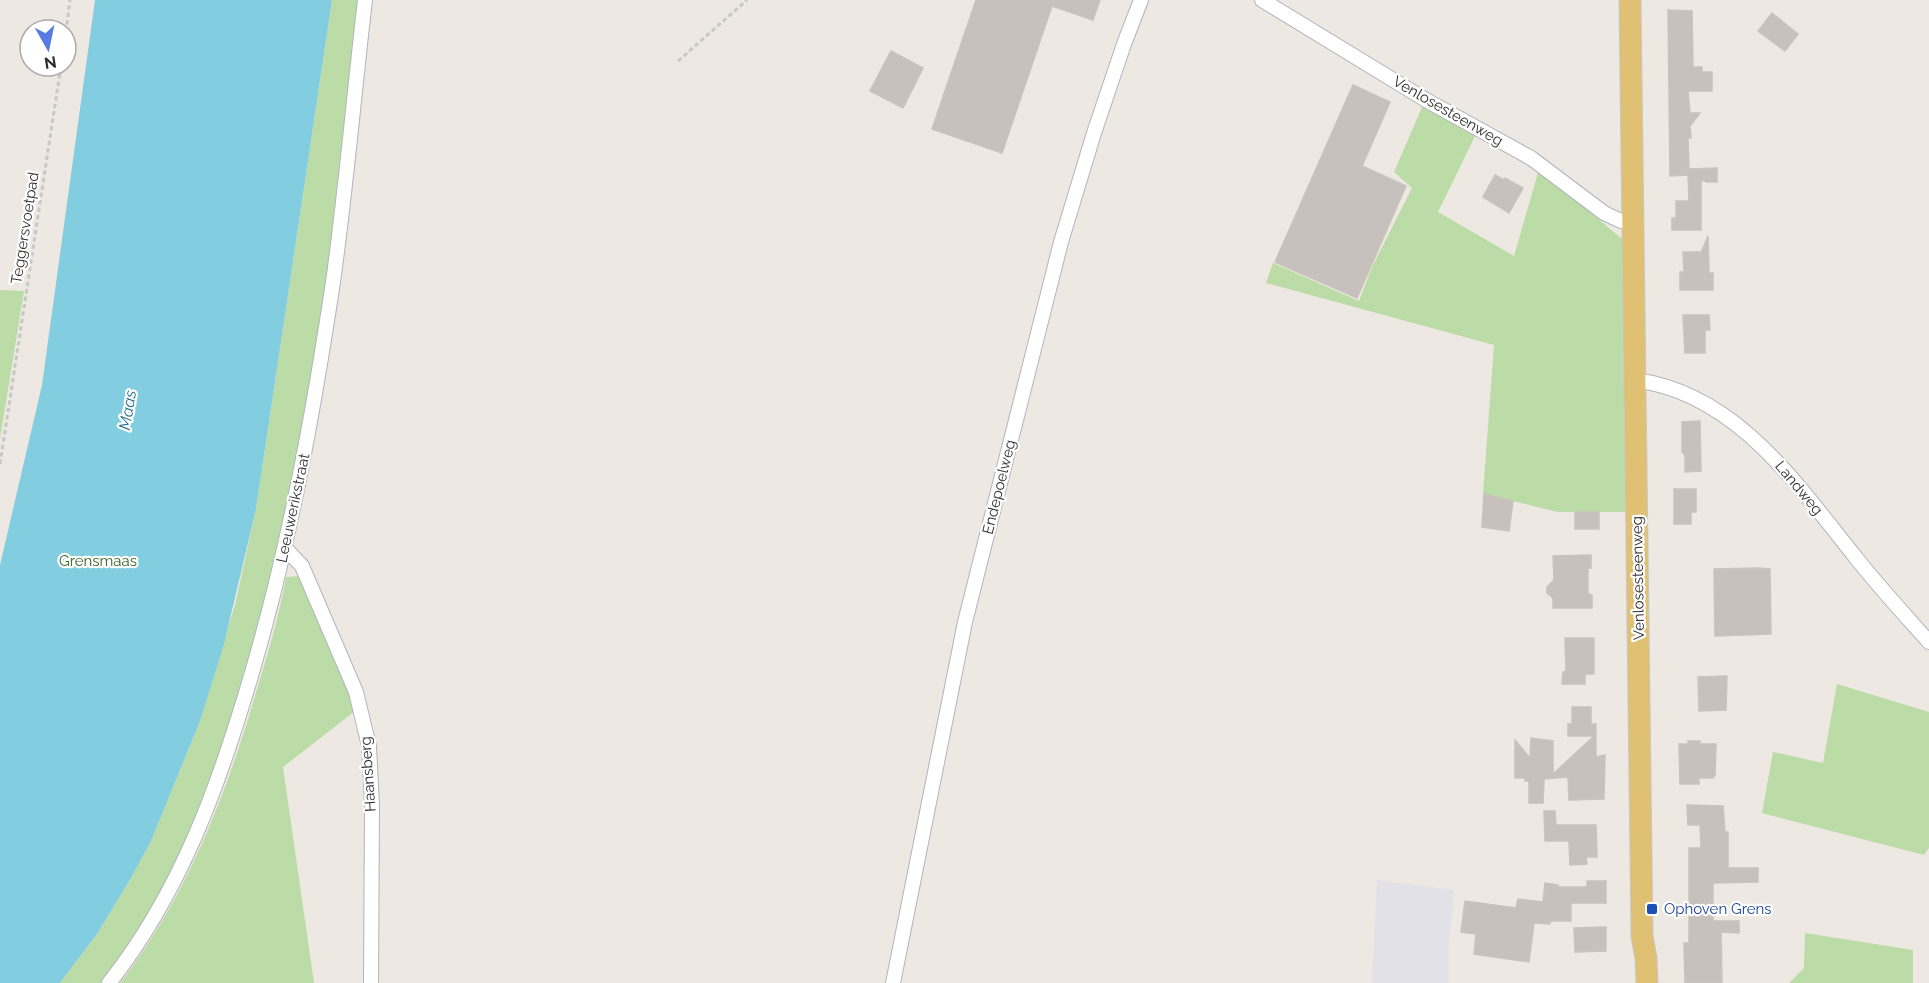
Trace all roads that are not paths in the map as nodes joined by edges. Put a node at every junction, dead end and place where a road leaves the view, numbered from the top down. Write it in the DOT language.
graph roads {
  1 [pos="365,0"];
  2 [pos="1141,0"];
  3 [pos="1262,0"];
  4 [pos="1629,0"];
  5 [pos="1633,220"];
  6 [pos="1635,380"];
  7 [pos="285,548"];
  8 [pos="1929,642"];
  9 [pos="1642,936"];
  10 [pos="109,983"];
  11 [pos="371,983"];
  12 [pos="893,983"];
  13 [pos="1634,983"];
  14 [pos="1647,983"];
  1 -- 7 [label="street, Leeuwerikstraat"];
  2 -- 12 [label="street, Endepoelweg"];
  3 -- 5 [label="street, Venlosesteenweg"];
  4 -- 5 [label="main road, Venlosesteenweg"];
  5 -- 6 [label="main road, Venlosesteenweg"];
  6 -- 8 [label="street, Landweg"];
  6 -- 9 [label="main road, Venlosesteenweg"];
  7 -- 10 [label="street, Leeuwerikstraat"];
  7 -- 11 [label="street, Haansberg"];
  9 -- 13 [label="main road, Venlosesteenweg"];
  9 -- 14 [label="main road, Venlosesteenweg"];
}
